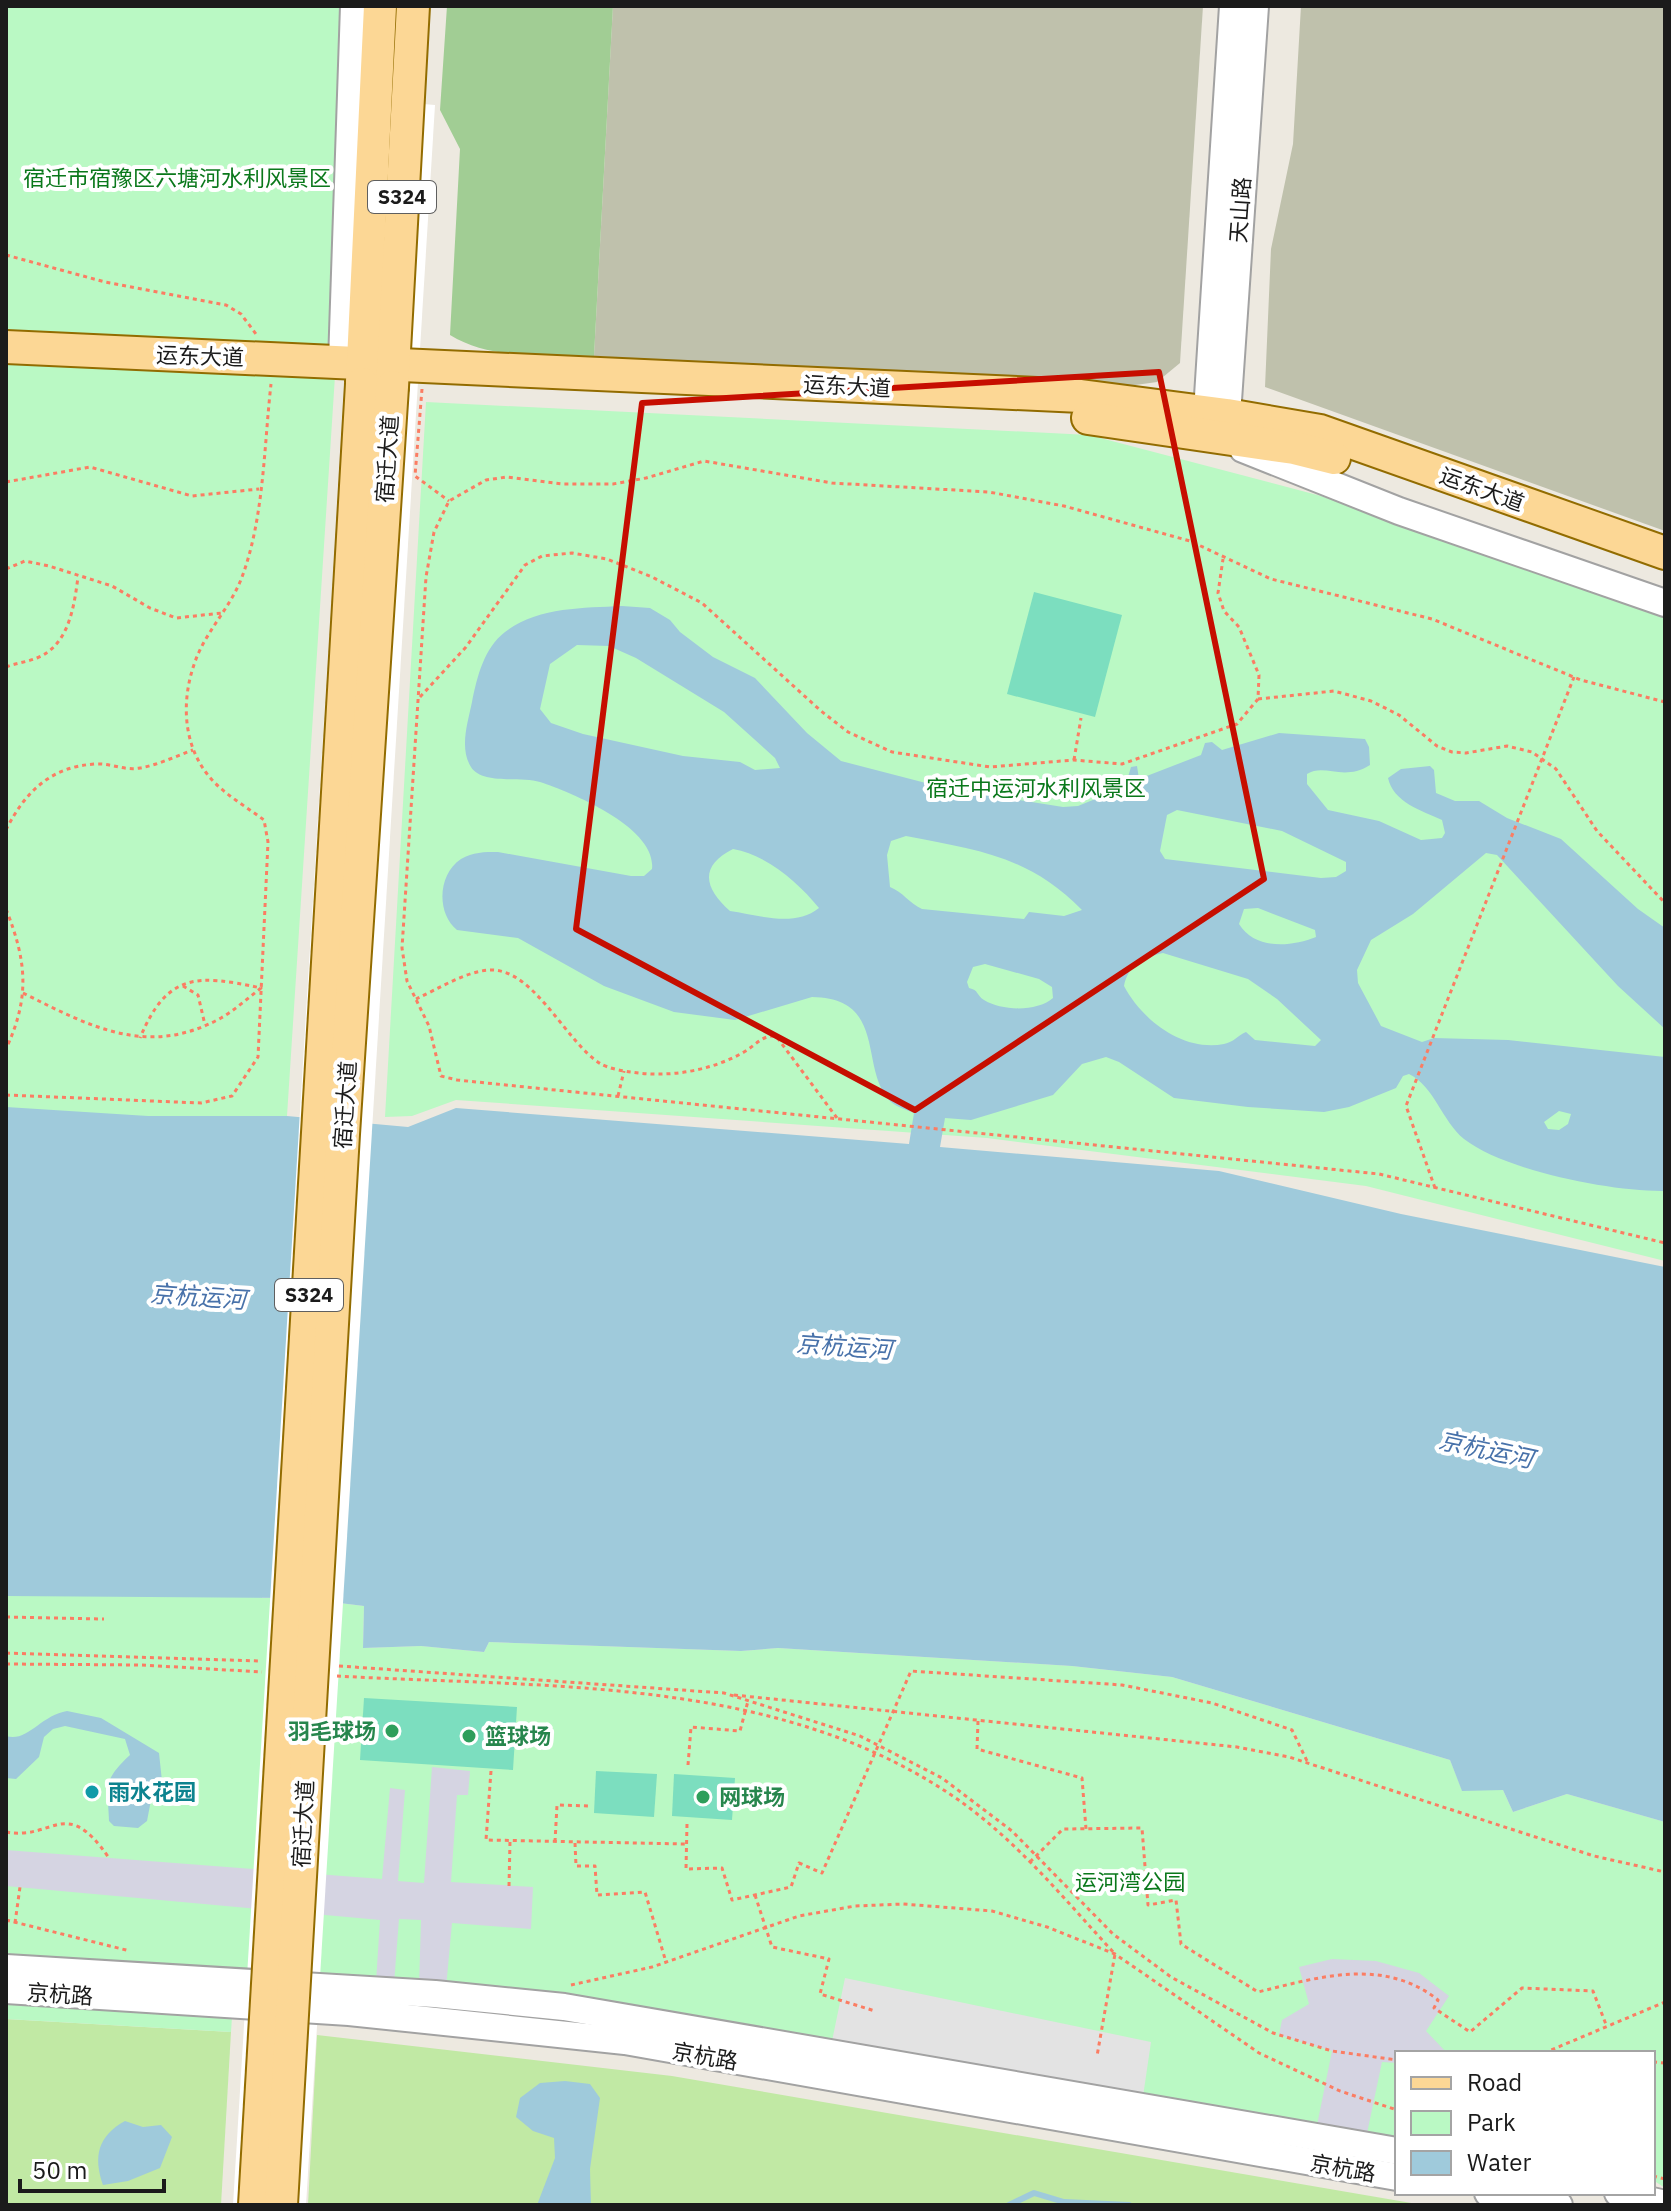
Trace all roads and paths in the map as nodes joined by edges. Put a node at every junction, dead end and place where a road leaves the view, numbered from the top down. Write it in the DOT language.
graph roads {
  1 [pos="354,6"];
  2 [pos="380,6"];
  3 [pos="413,6"];
  4 [pos="1233,6"];
  5 [pos="1255,6"];
  6 [pos="6,255"];
  7 [pos="6,347"];
  8 [pos="6,368"];
  9 [pos="273,370"];
  10 [pos="379,375"];
  11 [pos="1217,422"];
  12 [pos="6,482"];
  13 [pos="259,489"];
  14 [pos="449,501"];
  15 [pos="1665,553"];
  16 [pos="1223,559"];
  17 [pos="6,569"];
  18 [pos="1665,573"];
  19 [pos="78,576"];
  20 [pos="1665,603"];
  21 [pos="222,613"];
  22 [pos="6,667"];
  23 [pos="1574,677"];
  24 [pos="418,699"];
  25 [pos="1258,699"];
  26 [pos="1665,702"];
  27 [pos="1081,718"];
  28 [pos="193,750"];
  29 [pos="1541,759"];
  30 [pos="1074,760"];
  31 [pos="7,826"];
  32 [pos="1665,903"];
  33 [pos="6,909"];
  34 [pos="182,985"];
  35 [pos="261,988"];
  36 [pos="23,993"];
  37 [pos="416,999"];
  38 [pos="205,1025"];
  39 [pos="140,1038"];
  40 [pos="6,1049"];
  41 [pos="624,1071"];
  42 [pos="6,1095"];
  43 [pos="618,1096"];
  44 [pos="837,1118"];
  45 [pos="1435,1188"];
  46 [pos="1665,1243"];
  47 [pos="6,1617"];
  48 [pos="104,1619"];
  49 [pos="6,1653"];
  50 [pos="269,1662"];
  51 [pos="6,1664"];
  52 [pos="332,1665"];
  53 [pos="267,1672"];
  54 [pos="330,1676"];
  55 [pos="724,1693"];
  56 [pos="748,1701"];
  57 [pos="746,1709"];
  58 [pos="894,1711"];
  59 [pos="978,1719"];
  60 [pos="879,1746"];
  61 [pos="875,1755"];
  62 [pos="1308,1763"];
  63 [pos="688,1765"];
  64 [pos="491,1771"];
  65 [pos="588,1806"];
  66 [pos="687,1824"];
  67 [pos="1086,1829"];
  68 [pos="6,1832"];
  69 [pos="510,1841"];
  70 [pos="555,1842"];
  71 [pos="575,1842"];
  72 [pos="687,1844"];
  73 [pos="1036,1855"];
  74 [pos="109,1858"];
  75 [pos="1030,1862"];
  76 [pos="1665,1872"];
  77 [pos="509,1886"];
  78 [pos="20,1887"];
  79 [pos="755,1895"];
  80 [pos="15,1923"];
  81 [pos="765,1927"];
  82 [pos="1115,1954"];
  83 [pos="666,1962"];
  84 [pos="6,1968"];
  85 [pos="6,1990"];
  86 [pos="1665,2002"];
  87 [pos="528,2003"];
  88 [pos="875,2011"];
  89 [pos="1607,2027"];
  90 [pos="1549,2051"];
  91 [pos="1097,2056"];
  92 [pos="1395,2060"];
  93 [pos="1395,2109"];
  94 [pos="1395,2151"];
  95 [pos="1395,2177"];
  96 [pos="1500,2195"];
  97 [pos="1627,2195"];
  98 [pos="1665,2204"];
  99 [pos="255,2205"];
  100 [pos="281,2205"];
  101 [pos="1559,2205"];
  1 -- 10 [label="street"];
  2 -- 10 [label="main road, 宿迁大道 / S324"];
  3 -- 10 [label="main road, 宿迁大道 / S324"];
  4 -- 11 [label="street, 天山路"];
  5 -- 11 [label="street, 天山路"];
  6 -- 9 [label="path"];
  7 -- 9 [label="main road, 运东大道"];
  8 -- 9 [label="main road, 运东大道"];
  9 -- 10 [label="main road, 运东大道"];
  9 -- 13 [label="path"];
  10 -- 11 [label="main road, 运东大道"];
  10 -- 14 [label="path"];
  10 -- 99 [label="main road, 宿迁大道 / S324, bridge"];
  10 -- 100 [label="main road, 宿迁大道 / S324, bridge"];
  11 -- 15 [label="main road, 运东大道"];
  11 -- 18 [label="main road, 运东大道"];
  11 -- 20 [label="street"];
  12 -- 13 [label="path"];
  13 -- 21 [label="path"];
  14 -- 16 [label="path"];
  14 -- 24 [label="path"];
  16 -- 23 [label="path"];
  16 -- 25 [label="path"];
  17 -- 19 [label="path"];
  19 -- 21 [label="path"];
  19 -- 22 [label="path"];
  21 -- 28 [label="path"];
  23 -- 26 [label="path"];
  23 -- 29 [label="path"];
  24 -- 30 [label="path"];
  24 -- 37 [label="path"];
  25 -- 29 [label="path"];
  25 -- 30 [label="path"];
  27 -- 30 [label="path"];
  28 -- 31 [label="path"];
  28 -- 35 [label="path"];
  29 -- 32 [label="path"];
  29 -- 45 [label="path"];
  33 -- 36 [label="path"];
  34 -- 35 [label="path"];
  34 -- 38 [label="path"];
  34 -- 39 [label="path"];
  35 -- 38 [label="path"];
  35 -- 42 [label="path"];
  36 -- 39 [label="path"];
  36 -- 40 [label="path"];
  37 -- 41 [label="path"];
  37 -- 43 [label="path"];
  38 -- 39 [label="path"];
  41 -- 43 [label="path"];
  41 -- 44 [label="path"];
  43 -- 44 [label="path"];
  44 -- 45 [label="path"];
  45 -- 46 [label="path"];
  47 -- 48 [label="path"];
  49 -- 50 [label="path"];
  51 -- 53 [label="path"];
  52 -- 55 [label="path"];
  54 -- 57 [label="path"];
  55 -- 56 [label="path"];
  55 -- 58 [label="path"];
  56 -- 57 [label="path"];
  56 -- 60 [label="path"];
  57 -- 61 [label="path"];
  57 -- 63 [label="path"];
  58 -- 59 [label="path"];
  58 -- 60 [label="path"];
  58 -- 62 [label="path"];
  59 -- 62 [label="path"];
  59 -- 67 [label="path"];
  60 -- 61 [label="path"];
  60 -- 73 [label="path"];
  61 -- 75 [label="path"];
  61 -- 79 [label="path"];
  62 -- 76 [label="path"];
  64 -- 69 [label="path"];
  65 -- 70 [label="path"];
  66 -- 72 [label="path"];
  67 -- 73 [label="path"];
  67 -- 89 [label="path"];
  68 -- 74 [label="path"];
  69 -- 70 [label="path"];
  69 -- 77 [label="path"];
  70 -- 71 [label="path"];
  71 -- 72 [label="path"];
  71 -- 83 [label="path"];
  72 -- 79 [label="path"];
  73 -- 75 [label="path"];
  73 -- 92 [label="path"];
  75 -- 82 [label="path"];
  78 -- 80 [label="path"];
  79 -- 81 [label="path"];
  81 -- 82 [label="path"];
  81 -- 83 [label="path"];
  81 -- 88 [label="path"];
  82 -- 91 [label="path"];
  82 -- 93 [label="path"];
  83 -- 87 [label="path"];
  84 -- 87 [label="street, 京杭路"];
  85 -- 95 [label="street, 京杭路"];
  86 -- 89 [label="path"];
  87 -- 94 [label="street, 京杭路"];
  89 -- 90 [label="path"];
  96 -- 101 [label="street"];
  97 -- 98 [label="street"];
}
